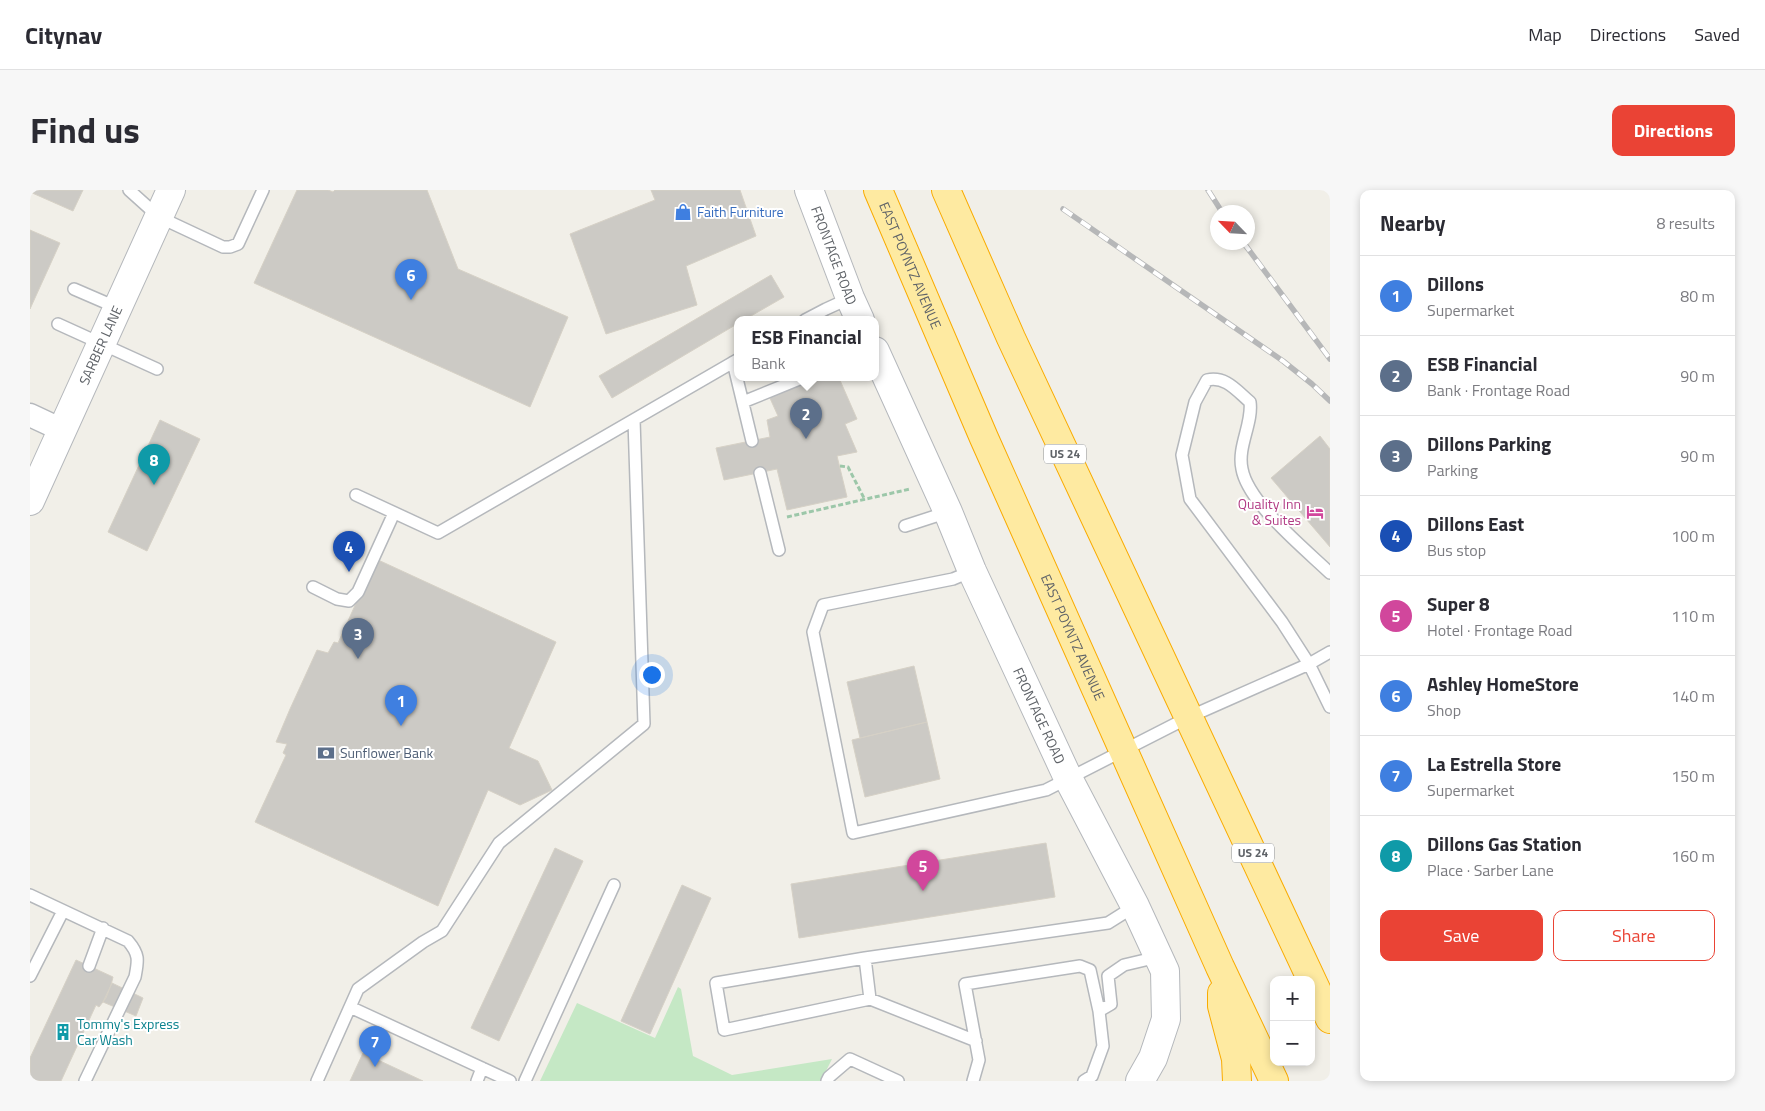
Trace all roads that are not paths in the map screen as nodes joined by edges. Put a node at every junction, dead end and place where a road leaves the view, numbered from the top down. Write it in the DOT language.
graph roads {
  1 [pos="129,190"];
  2 [pos="171,190"];
  3 [pos="263,190"];
  4 [pos="809,190"];
  5 [pos="878,190"];
  6 [pos="946,190"];
  7 [pos="159,217"];
  8 [pos="74,289"];
  9 [pos="118,308"];
  10 [pos="855,309"];
  11 [pos="812,316"];
  12 [pos="58,324"];
  13 [pos="102,344"];
  14 [pos="879,361"];
  15 [pos="734,362"];
  16 [pos="157,368"];
  17 [pos="739,381"];
  18 [pos="795,381"];
  19 [pos="743,402"];
  20 [pos="30,415"];
  21 [pos="634,420"];
  22 [pos="62,430"];
  23 [pos="752,441"];
  24 [pos="760,473"];
  25 [pos="356,495"];
  26 [pos="30,501"];
  27 [pos="948,512"];
  28 [pos="394,513"];
  29 [pos="905,526"];
  30 [pos="779,550"];
  31 [pos="972,571"];
  32 [pos="1330,573"];
  33 [pos="313,587"];
  34 [pos="1330,652"];
  35 [pos="1309,664"];
  36 [pos="1330,707"];
  37 [pos="1189,717"];
  38 [pos="1124,749"];
  39 [pos="1068,778"];
  40 [pos="614,886"];
  41 [pos="30,895"];
  42 [pos="1135,906"];
  43 [pos="63,911"];
  44 [pos="103,928"];
  45 [pos="1158,957"];
  46 [pos="865,958"];
  47 [pos="89,966"];
  48 [pos="1220,966"];
  49 [pos="30,976"];
  50 [pos="870,999"];
  51 [pos="350,1007"];
  52 [pos="1099,1010"];
  53 [pos="1330,1019"];
  54 [pos="976,1041"];
  55 [pos="482,1068"];
  56 [pos="85,1081"];
  57 [pos="317,1081"];
  58 [pos="477,1081"];
  59 [pos="510,1081"];
  60 [pos="525,1081"];
  61 [pos="827,1081"];
  62 [pos="898,1081"];
  63 [pos="973,1081"];
  64 [pos="1084,1081"];
  65 [pos="1140,1081"];
  66 [pos="1237,1081"];
  67 [pos="1274,1081"];
  1 -- 7 [label="lane"];
  2 -- 7 [label="street, SARBER LANE"];
  3 -- 7 [label="lane"];
  4 -- 10 [label="street, FRONTAGE ROAD"];
  5 -- 38 [label="highway, EAST POYNTZ AVENUE"];
  6 -- 37 [label="highway, US 24"];
  7 -- 9 [label="street, SARBER LANE"];
  8 -- 9 [label="lane"];
  9 -- 13 [label="street, SARBER LANE"];
  10 -- 11 [label="lane"];
  12 -- 13 [label="lane"];
  13 -- 16 [label="lane"];
  13 -- 22 [label="street, SARBER LANE"];
  14 -- 27 [label="street, FRONTAGE ROAD"];
  15 -- 21 [label="lane"];
  17 -- 19 [label="lane"];
  18 -- 19 [label="lane"];
  19 -- 23 [label="lane"];
  20 -- 22 [label="street"];
  21 -- 28 [label="lane"];
  21 -- 51 [label="lane"];
  22 -- 26 [label="street, SARBER LANE"];
  24 -- 30 [label="lane"];
  25 -- 28 [label="lane"];
  27 -- 29 [label="lane"];
  27 -- 31 [label="street, FRONTAGE ROAD"];
  28 -- 33 [label="lane"];
  31 -- 39 [label="street, FRONTAGE ROAD"];
  31 -- 39 [label="lane"];
  32 -- 35 [label="lane"];
  34 -- 35 [label="lane"];
  35 -- 36 [label="lane"];
  35 -- 37 [label="lane"];
  37 -- 38 [label="lane"];
  37 -- 53 [label="highway, US 24"];
  38 -- 39 [label="lane"];
  38 -- 48 [label="highway, EAST POYNTZ AVENUE"];
  39 -- 42 [label="street, FRONTAGE ROAD"];
  40 -- 60 [label="lane"];
  41 -- 43 [label="lane"];
  42 -- 45 [label="street, FRONTAGE ROAD"];
  42 -- 46 [label="lane"];
  43 -- 44 [label="lane"];
  43 -- 49 [label="lane"];
  44 -- 47 [label="lane"];
  44 -- 56 [label="lane"];
  45 -- 52 [label="lane"];
  45 -- 65 [label="street, FRONTAGE ROAD"];
  46 -- 50 [label="lane"];
  46 -- 50 [label="lane"];
  48 -- 66 [label="highway"];
  48 -- 67 [label="highway, EAST POYNTZ AVENUE"];
  50 -- 54 [label="lane"];
  51 -- 55 [label="lane"];
  51 -- 57 [label="lane"];
  52 -- 54 [label="lane"];
  52 -- 64 [label="lane"];
  54 -- 63 [label="lane"];
  55 -- 58 [label="lane"];
  55 -- 59 [label="lane"];
  61 -- 62 [label="lane"];
}
